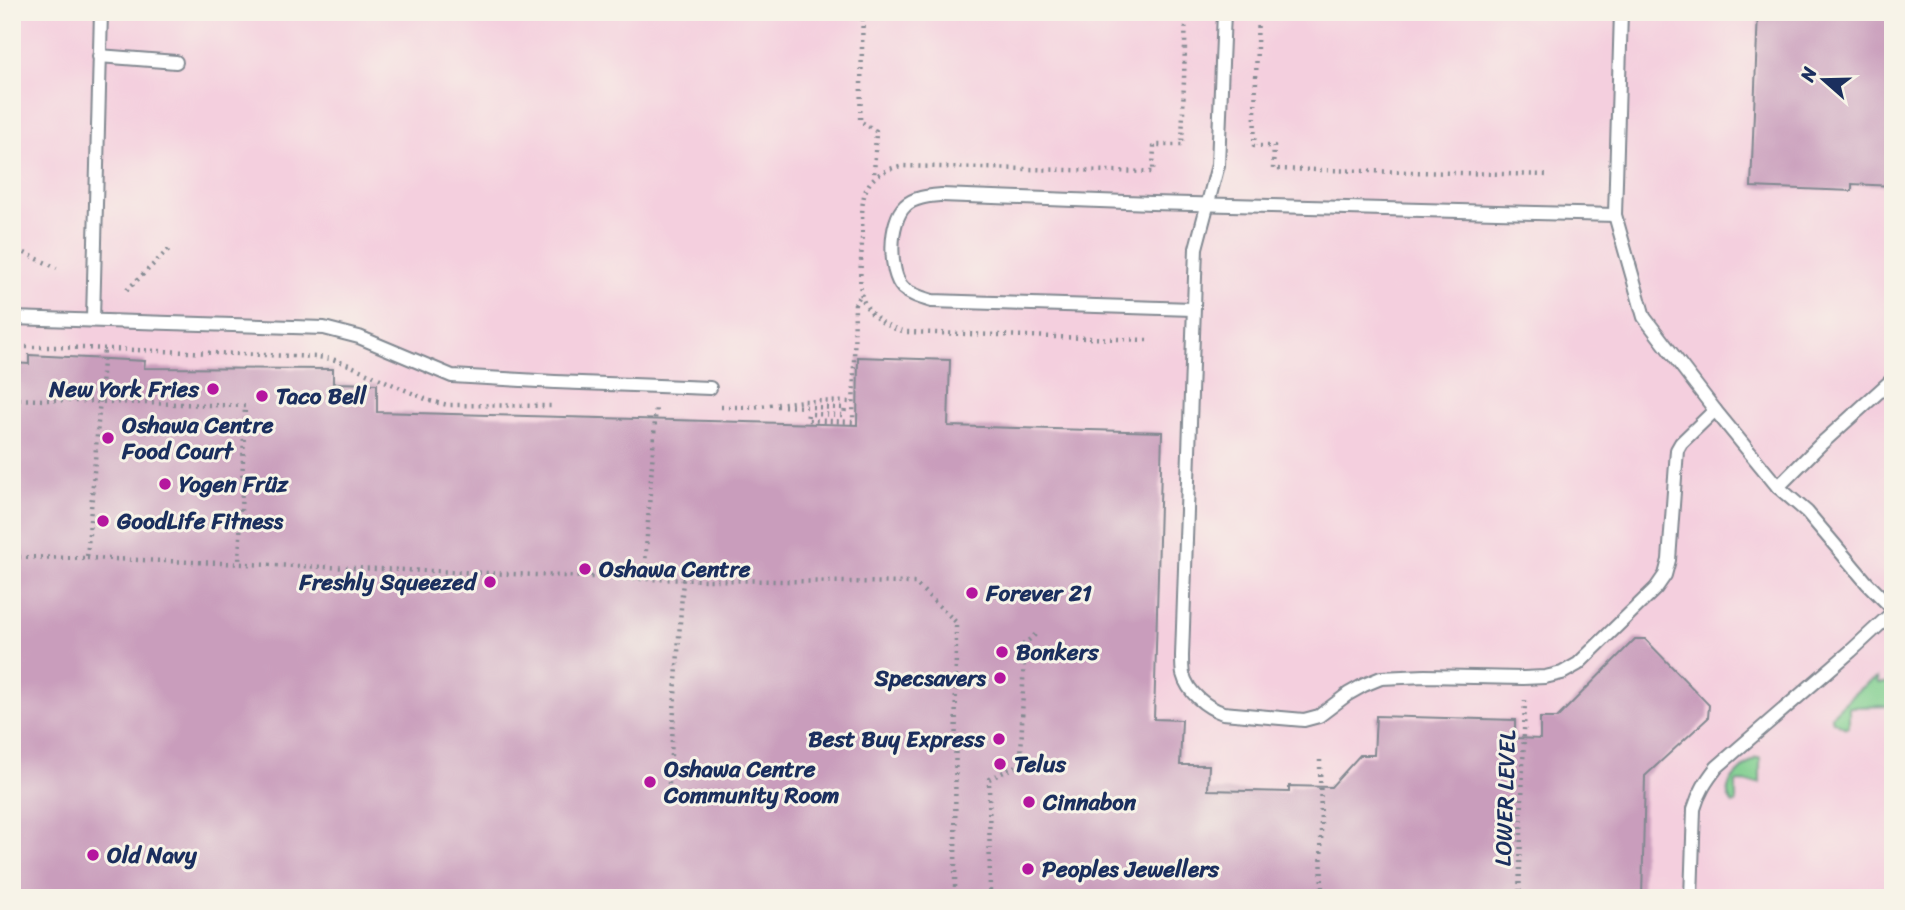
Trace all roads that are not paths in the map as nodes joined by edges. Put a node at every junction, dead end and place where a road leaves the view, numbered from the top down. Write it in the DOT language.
graph roads {
  1 [pos="101,12"];
  2 [pos="1224,12"];
  3 [pos="1622,12"];
  4 [pos="99,56"];
  5 [pos="176,62"];
  6 [pos="1208,205"];
  7 [pos="1615,215"];
  8 [pos="1193,309"];
  9 [pos="12,318"];
  10 [pos="93,319"];
  11 [pos="1893,379"];
  12 [pos="710,388"];
  13 [pos="1715,410"];
  14 [pos="1779,487"];
  15 [pos="1893,611"];
  16 [pos="1691,898"];
  1 -- 4 [label="lane"];
  2 -- 6 [label="lane"];
  3 -- 7 [label="lane"];
  4 -- 5 [label="lane"];
  4 -- 10 [label="lane"];
  6 -- 7 [label="lane"];
  6 -- 8 [label="lane"];
  6 -- 8 [label="lane"];
  7 -- 13 [label="lane"];
  8 -- 13 [label="lane"];
  9 -- 10 [label="lane"];
  10 -- 12 [label="lane"];
  11 -- 14 [label="lane"];
  13 -- 14 [label="lane"];
  14 -- 15 [label="lane"];
  15 -- 16 [label="lane"];
}
